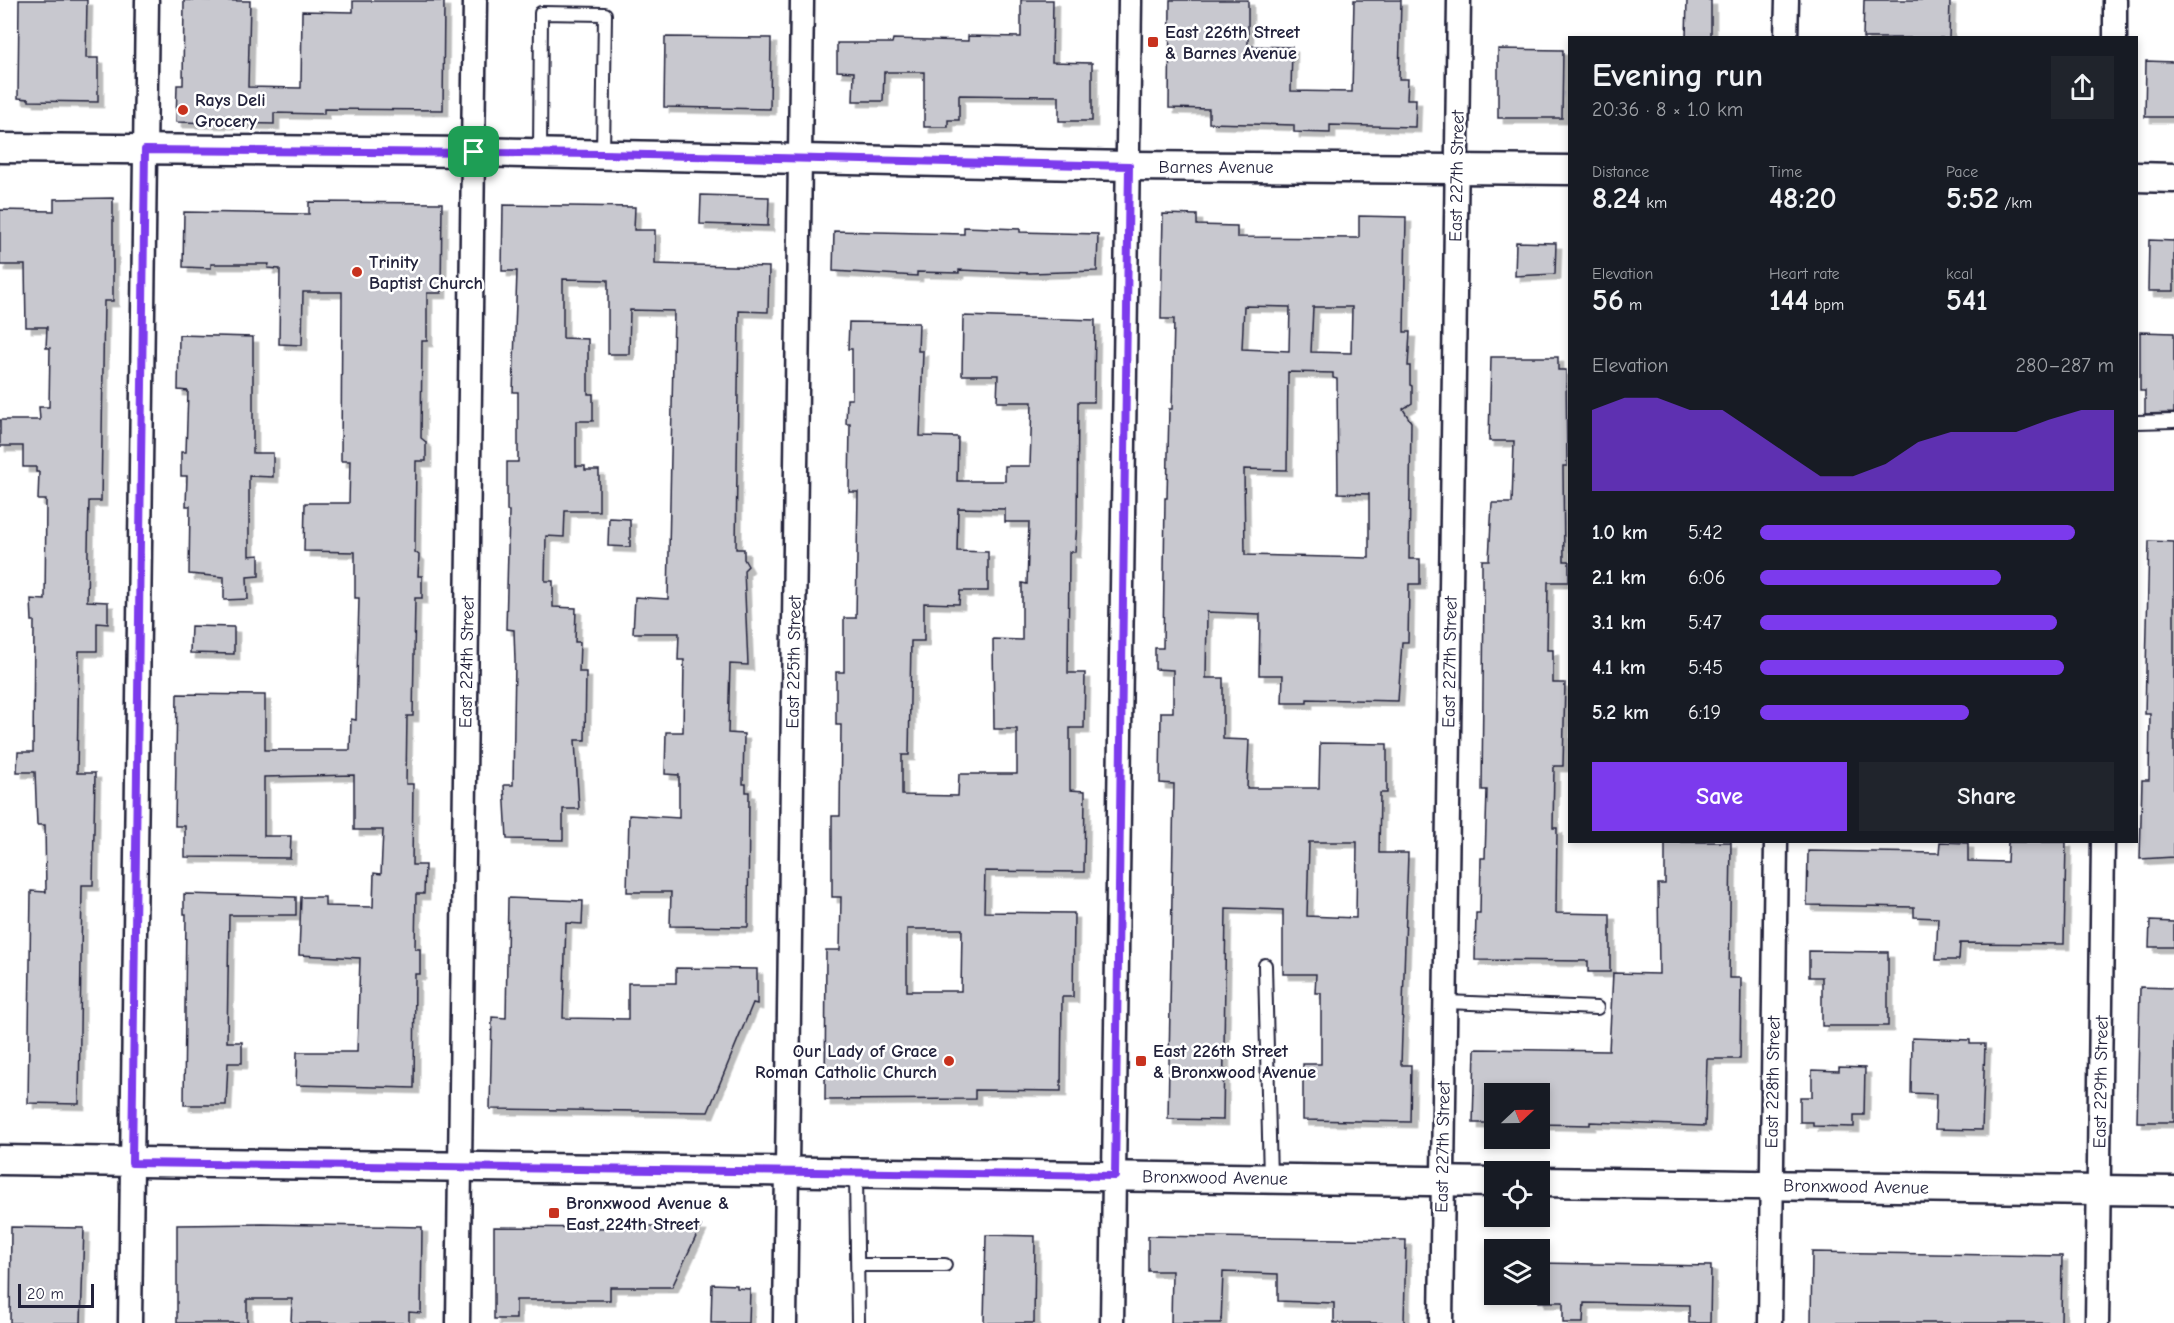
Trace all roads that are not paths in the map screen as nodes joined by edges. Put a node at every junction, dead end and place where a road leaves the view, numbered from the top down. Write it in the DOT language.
graph roads {
  1 [pos="147,0"];
  2 [pos="475,0"];
  3 [pos="802,0"];
  4 [pos="1130,0"];
  5 [pos="1459,0"];
  6 [pos="1787,0"];
  7 [pos="2115,0"];
  8 [pos="1786,36"];
  9 [pos="2115,36"];
  10 [pos="0,148"];
  11 [pos="145,150"];
  12 [pos="474,152"];
  13 [pos="540,154"];
  14 [pos="603,154"];
  15 [pos="801,158"];
  16 [pos="1129,166"];
  17 [pos="1457,168"];
  18 [pos="1568,170"];
  19 [pos="2138,177"];
  20 [pos="2174,178"];
  21 [pos="2138,422"];
  22 [pos="2174,422"];
  23 [pos="1776,843"];
  24 [pos="2103,843"];
  25 [pos="1265,964"];
  26 [pos="1446,1002"];
  27 [pos="1597,1008"];
  28 [pos="0,1160"];
  29 [pos="132,1163"];
  30 [pos="460,1169"];
  31 [pos="787,1173"];
  32 [pos="856,1173"];
  33 [pos="1115,1176"];
  34 [pos="1270,1179"];
  35 [pos="1443,1182"];
  36 [pos="1484,1182"];
  37 [pos="1550,1182"];
  38 [pos="1771,1186"];
  39 [pos="2099,1191"];
  40 [pos="2174,1191"];
  41 [pos="858,1265"];
  42 [pos="945,1265"];
  43 [pos="130,1323"];
  44 [pos="458,1323"];
  45 [pos="785,1323"];
  46 [pos="858,1323"];
  47 [pos="1112,1323"];
  48 [pos="1441,1323"];
  49 [pos="1770,1323"];
  50 [pos="2097,1323"];
  1 -- 11 [label="street"];
  2 -- 12 [label="street, East 224th Street"];
  3 -- 15 [label="street, East 225th Street"];
  4 -- 16 [label="street"];
  5 -- 17 [label="street, East 227th Street"];
  6 -- 8 [label="street"];
  7 -- 9 [label="street"];
  10 -- 11 [label="street, Barnes Avenue"];
  11 -- 12 [label="street, Barnes Avenue"];
  11 -- 29 [label="street"];
  12 -- 13 [label="street, Barnes Avenue"];
  12 -- 30 [label="street, East 224th Street"];
  13 -- 14 [label="street, Barnes Avenue"];
  13 -- 14 [label="lane"];
  14 -- 15 [label="street, Barnes Avenue"];
  15 -- 16 [label="street, Barnes Avenue"];
  15 -- 31 [label="street, East 225th Street"];
  16 -- 17 [label="street, Barnes Avenue"];
  16 -- 33 [label="street"];
  17 -- 18 [label="street, Barnes Avenue"];
  17 -- 26 [label="street, East 227th Street"];
  19 -- 20 [label="street"];
  21 -- 22 [label="lane"];
  23 -- 38 [label="street, East 228th Street"];
  24 -- 39 [label="street, East 229th Street"];
  25 -- 34 [label="lane"];
  26 -- 27 [label="lane"];
  26 -- 35 [label="street, East 227th Street"];
  28 -- 29 [label="street, Bronxwood Avenue"];
  29 -- 30 [label="street, Bronxwood Avenue"];
  29 -- 43 [label="street"];
  30 -- 31 [label="street, Bronxwood Avenue"];
  30 -- 44 [label="street, East 224th Street"];
  31 -- 32 [label="street, Bronxwood Avenue"];
  31 -- 45 [label="street, East 225th Street"];
  32 -- 33 [label="street, Bronxwood Avenue"];
  32 -- 41 [label="lane"];
  33 -- 34 [label="street, Bronxwood Avenue"];
  33 -- 47 [label="street"];
  34 -- 35 [label="street, Bronxwood Avenue"];
  35 -- 36 [label="street, Bronxwood Avenue"];
  35 -- 48 [label="street, East 227th Street"];
  37 -- 38 [label="street, Bronxwood Avenue"];
  38 -- 39 [label="street, Bronxwood Avenue"];
  38 -- 49 [label="street, East 228th Street"];
  39 -- 40 [label="street, Bronxwood Avenue"];
  39 -- 50 [label="street, East 229th Street"];
  41 -- 42 [label="lane"];
  41 -- 46 [label="lane"];
}
